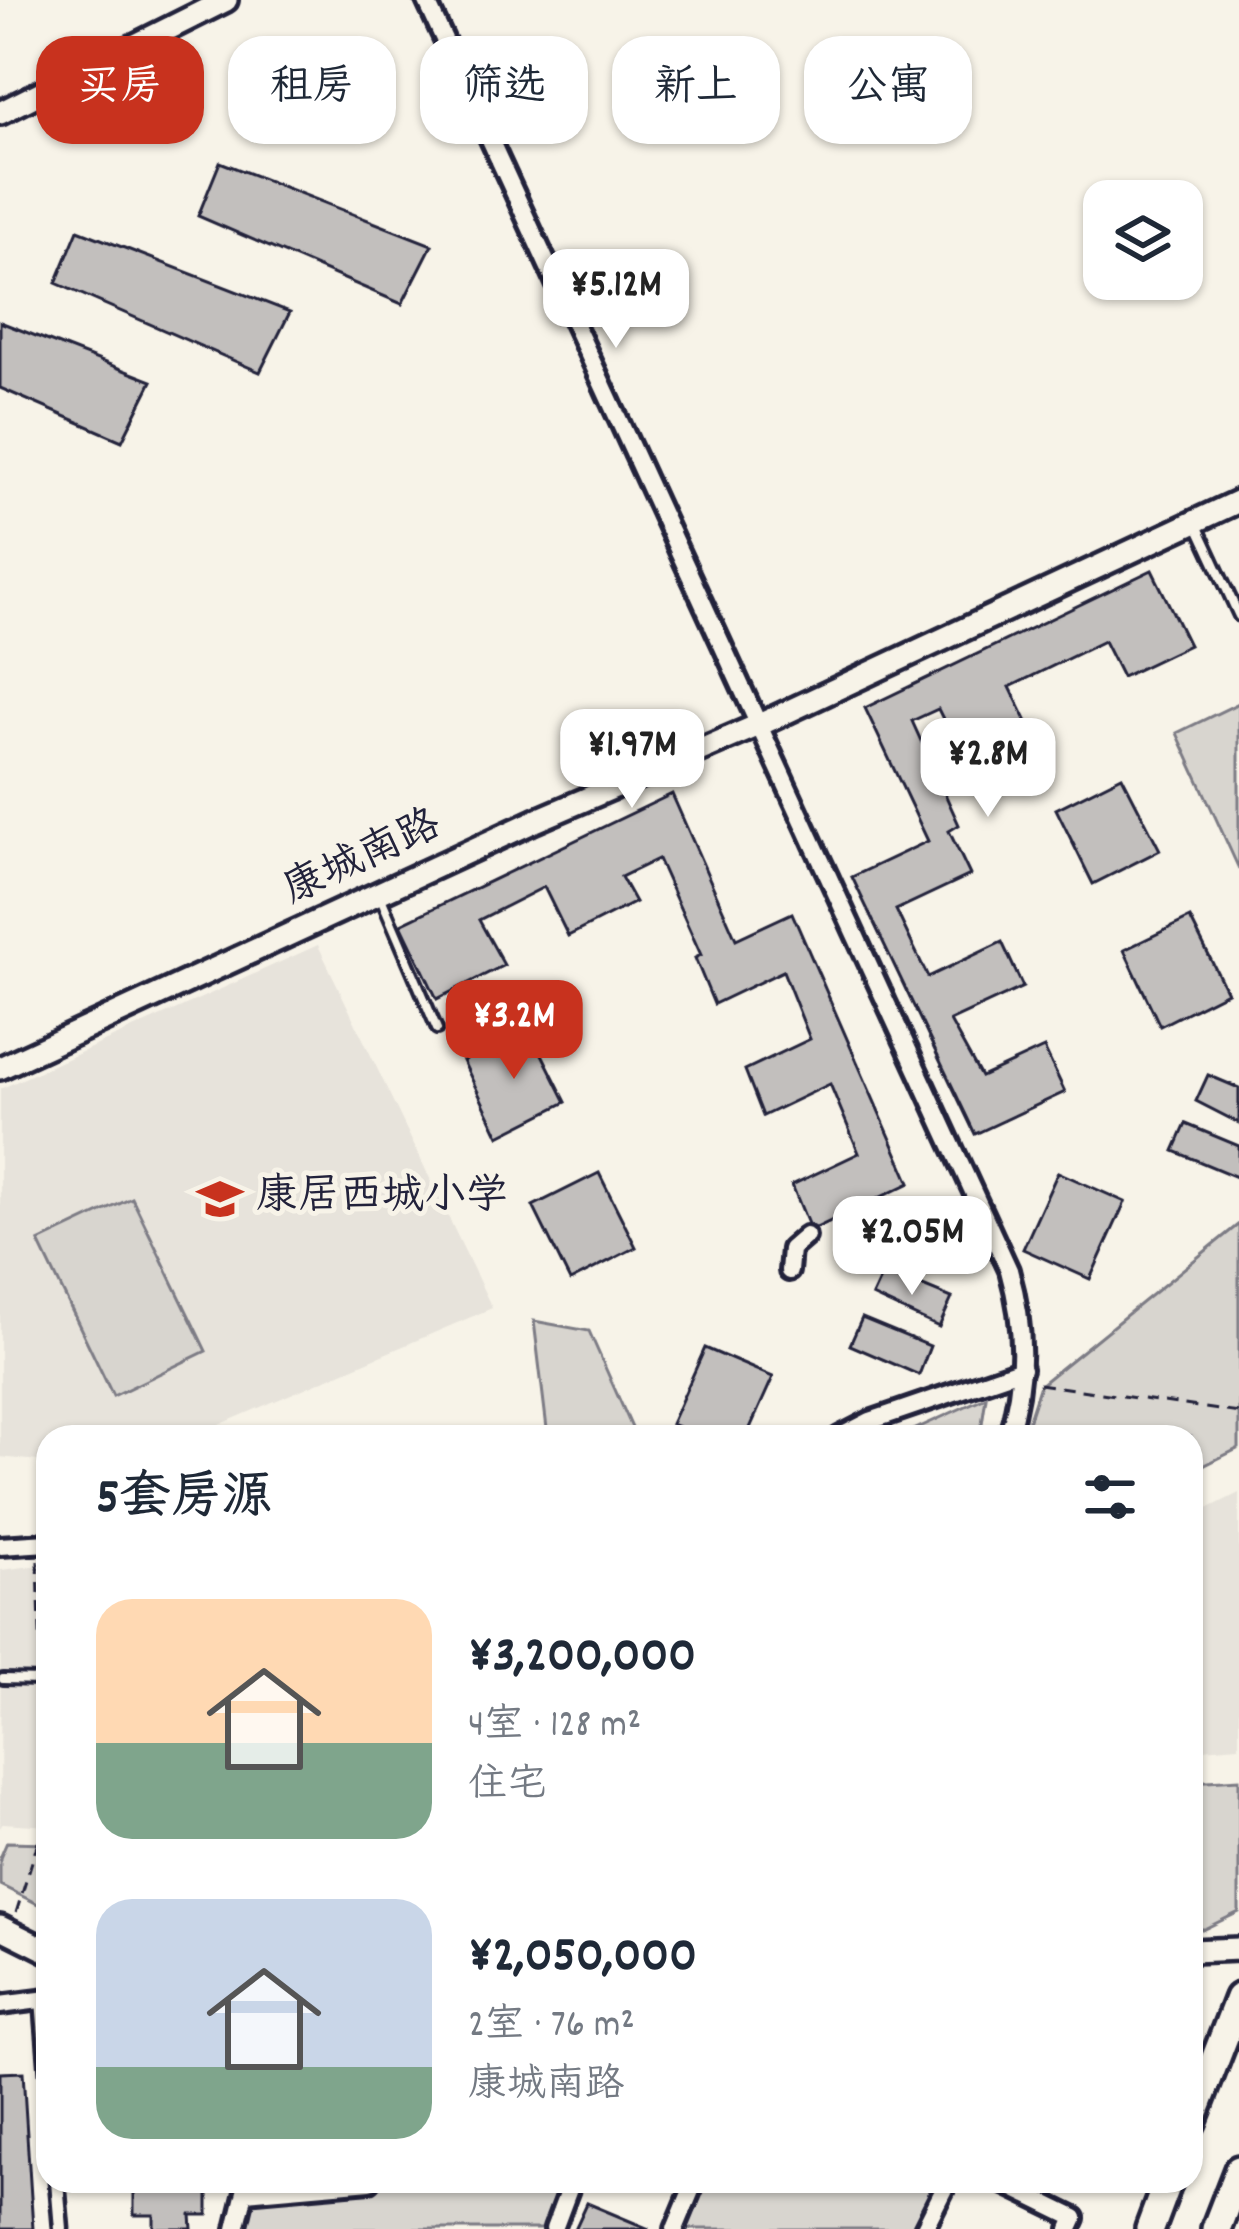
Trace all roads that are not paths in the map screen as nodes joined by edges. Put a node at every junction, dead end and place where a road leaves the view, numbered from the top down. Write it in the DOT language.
graph roads {
  1 [pos="226,0"];
  2 [pos="426,0"];
  3 [pos="0,113"];
  4 [pos="1239,501"];
  5 [pos="1196,522"];
  6 [pos="1239,616"];
  7 [pos="760,725"];
  8 [pos="380,896"];
  9 [pos="437,1029"];
  10 [pos="0,1068"];
  11 [pos="806,1236"];
  12 [pos="789,1271"];
  13 [pos="1022,1369"];
  14 [pos="862,1425"];
  15 [pos="1010,1425"];
  16 [pos="36,1544"];
  17 [pos="0,1546"];
  18 [pos="3,1679"];
  19 [pos="36,1680"];
  20 [pos="5,1930"];
  21 [pos="36,1945"];
  22 [pos="1239,1949"];
  23 [pos="1203,1950"];
  24 [pos="1239,1998"];
  25 [pos="36,2000"];
  26 [pos="0,2005"];
  27 [pos="1203,2091"];
  28 [pos="1239,2170"];
  29 [pos="58,2193"];
  30 [pos="245,2193"];
  31 [pos="568,2193"];
  32 [pos="689,2193"];
  33 [pos="942,2193"];
  34 [pos="1024,2193"];
  35 [pos="1164,2193"];
  36 [pos="1223,2226"];
  37 [pos="61,2229"];
  38 [pos="236,2229"];
  39 [pos="554,2229"];
  40 [pos="675,2229"];
  41 [pos="924,2229"];
  42 [pos="1070,2229"];
  43 [pos="1150,2229"];
  1 -- 3 [label="street"];
  2 -- 7 [label="street"];
  4 -- 5 [label="street, 康城南路"];
  5 -- 6 [label="lane"];
  5 -- 7 [label="street, 康城南路"];
  7 -- 8 [label="street, 康城南路"];
  7 -- 13 [label="street"];
  8 -- 9 [label="lane"];
  8 -- 10 [label="street, 康城南路"];
  11 -- 12 [label="street"];
  13 -- 14 [label="street"];
  13 -- 15 [label="street"];
  16 -- 17 [label="street"];
  18 -- 19 [label="lane"];
  20 -- 21 [label="street"];
  22 -- 23 [label="street"];
  24 -- 27 [label="highway"];
  25 -- 26 [label="street"];
  28 -- 36 [label="highway"];
  29 -- 37 [label="street"];
  30 -- 38 [label="street"];
  31 -- 39 [label="street"];
  32 -- 40 [label="street"];
  33 -- 41 [label="street"];
  34 -- 42 [label="street"];
  35 -- 43 [label="highway"];
}
